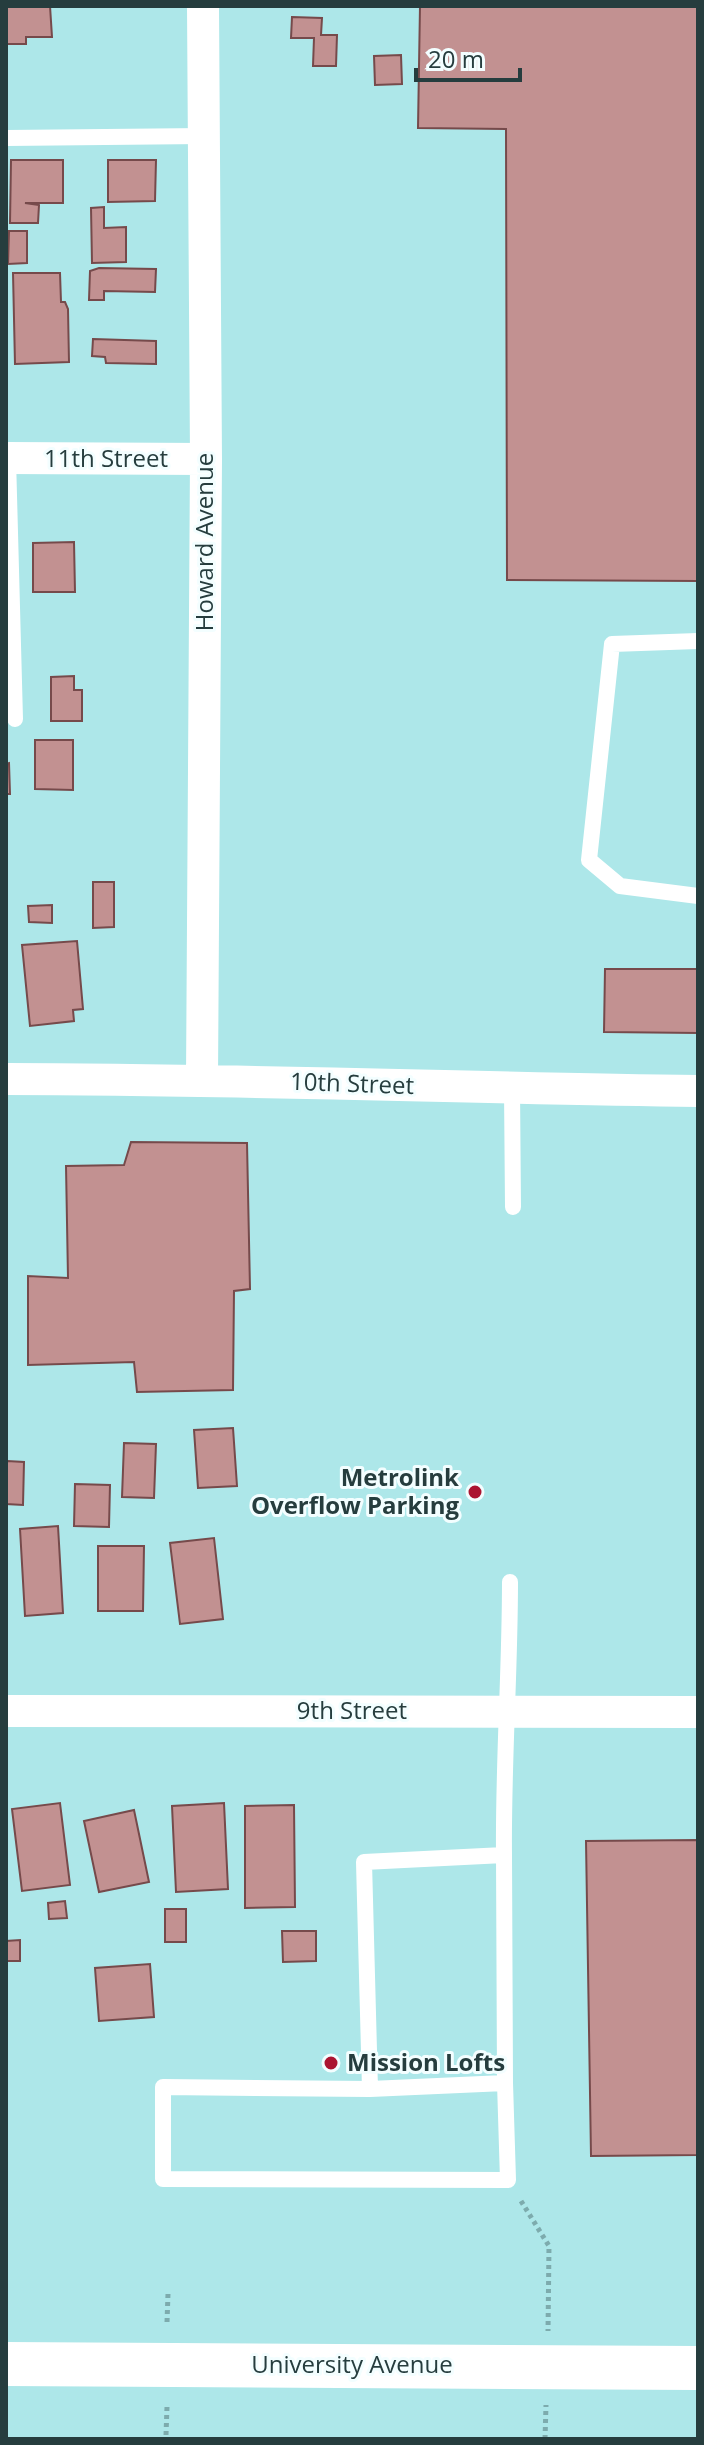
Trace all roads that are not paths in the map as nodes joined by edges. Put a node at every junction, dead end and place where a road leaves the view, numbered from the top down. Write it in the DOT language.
graph roads {
  1 [pos="203,6"];
  2 [pos="204,136"];
  3 [pos="6,138"];
  4 [pos="7,458"];
  5 [pos="206,459"];
  6 [pos="698,641"];
  7 [pos="15,719"];
  8 [pos="698,896"];
  9 [pos="6,1079"];
  10 [pos="202,1079"];
  11 [pos="512,1089"];
  12 [pos="698,1091"];
  13 [pos="513,1207"];
  14 [pos="510,1582"];
  15 [pos="6,1711"];
  16 [pos="508,1712"];
  17 [pos="698,1712"];
  18 [pos="504,1855"];
  19 [pos="505,2083"];
  20 [pos="370,2089"];
  21 [pos="6,2364"];
  22 [pos="698,2368"];
  1 -- 2 [label="street, Howard Avenue"];
  2 -- 3 [label="lane"];
  2 -- 5 [label="street, Howard Avenue"];
  4 -- 5 [label="street, 11th Street"];
  4 -- 7 [label="lane"];
  5 -- 10 [label="street, Howard Avenue"];
  6 -- 8 [label="lane"];
  9 -- 10 [label="street, 10th Street"];
  10 -- 11 [label="street, 10th Street"];
  11 -- 12 [label="street, 10th Street"];
  11 -- 13 [label="lane"];
  14 -- 16 [label="lane"];
  15 -- 16 [label="street, 9th Street"];
  16 -- 17 [label="street, 9th Street"];
  16 -- 18 [label="lane"];
  18 -- 19 [label="lane"];
  18 -- 20 [label="lane"];
  19 -- 20 [label="lane"];
  19 -- 20 [label="lane"];
  21 -- 22 [label="main road, University Avenue"];
}
